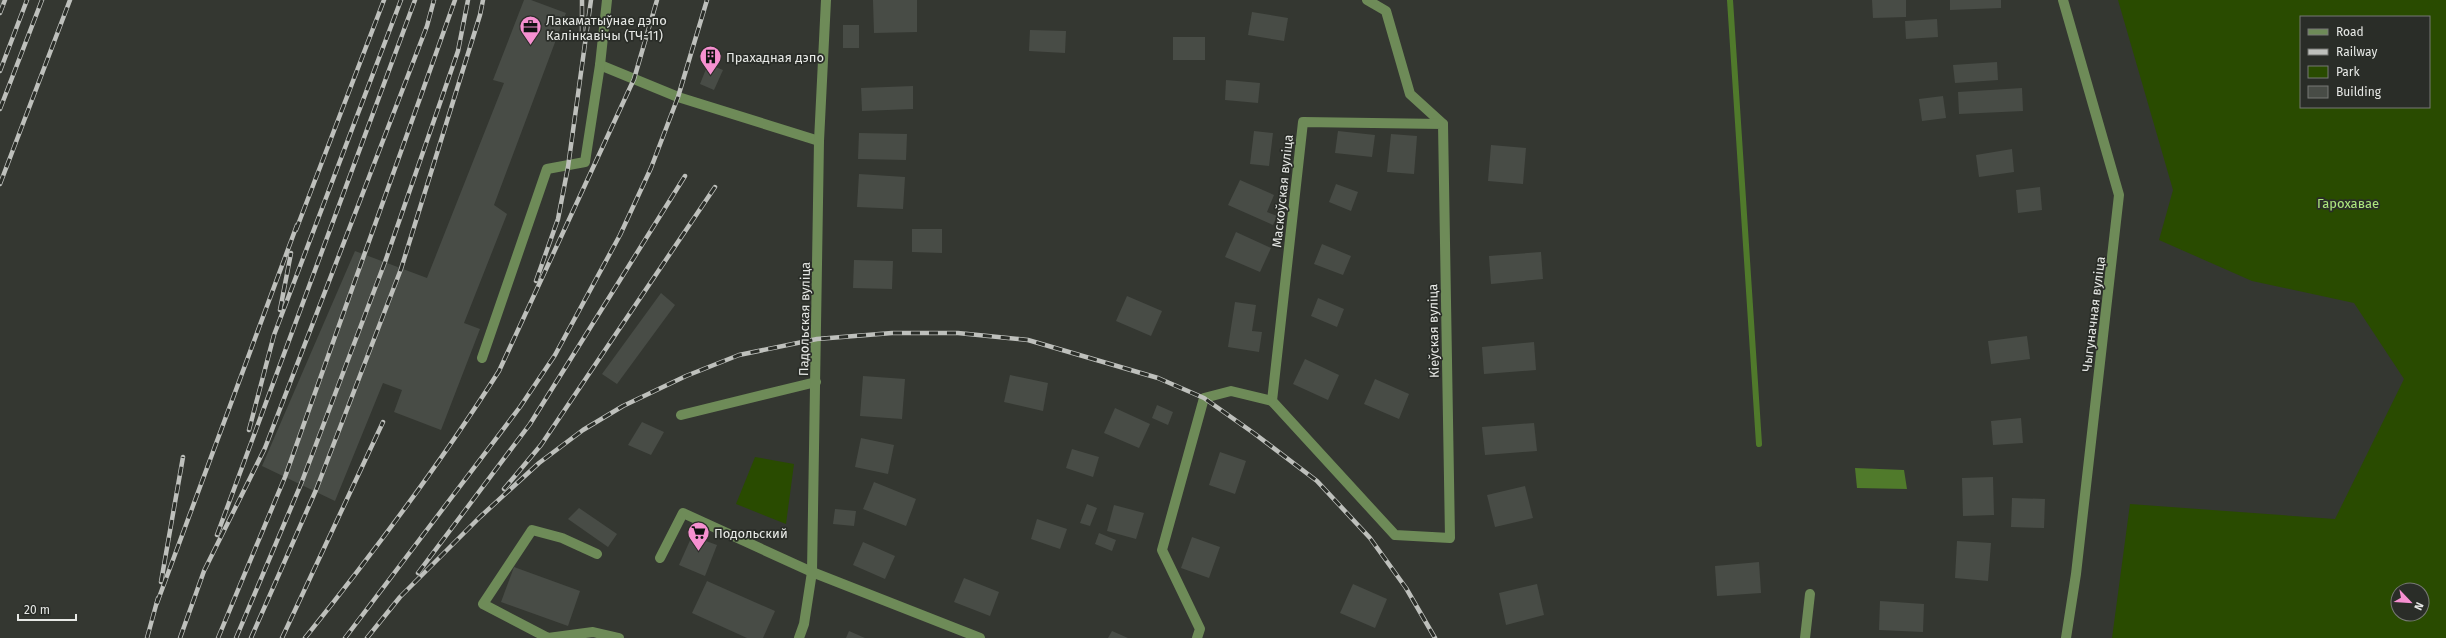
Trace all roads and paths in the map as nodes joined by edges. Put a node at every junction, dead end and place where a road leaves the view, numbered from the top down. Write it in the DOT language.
graph roads {
  1 [pos="607,0"];
  2 [pos="826,0"];
  3 [pos="1367,0"];
  4 [pos="2062,0"];
  5 [pos="600,65"];
  6 [pos="1443,124"];
  7 [pos="820,141"];
  8 [pos="482,358"];
  9 [pos="816,382"];
  10 [pos="1272,401"];
  11 [pos="681,415"];
  12 [pos="598,554"];
  13 [pos="660,558"];
  14 [pos="812,572"];
  15 [pos="1810,594"];
  16 [pos="619,638"];
  17 [pos="799,638"];
  18 [pos="980,638"];
  19 [pos="1197,638"];
  20 [pos="1805,638"];
  21 [pos="2066,638"];
  1 -- 5 [label="street"];
  2 -- 7 [label="street, Падольская вуліца"];
  3 -- 6 [label="street"];
  4 -- 21 [label="street, Чыгуначная вуліца"];
  5 -- 7 [label="street"];
  5 -- 8 [label="street"];
  6 -- 10 [label="street, Маскоўская вуліца"];
  6 -- 10 [label="street, Кіеўская вуліца"];
  7 -- 9 [label="street, Падольская вуліца"];
  9 -- 11 [label="street"];
  9 -- 14 [label="street, Падольская вуліца"];
  10 -- 19 [label="street"];
  12 -- 16 [label="street"];
  13 -- 14 [label="street"];
  14 -- 17 [label="street, Падольская вуліца"];
  14 -- 18 [label="street"];
  15 -- 20 [label="street"];
}
